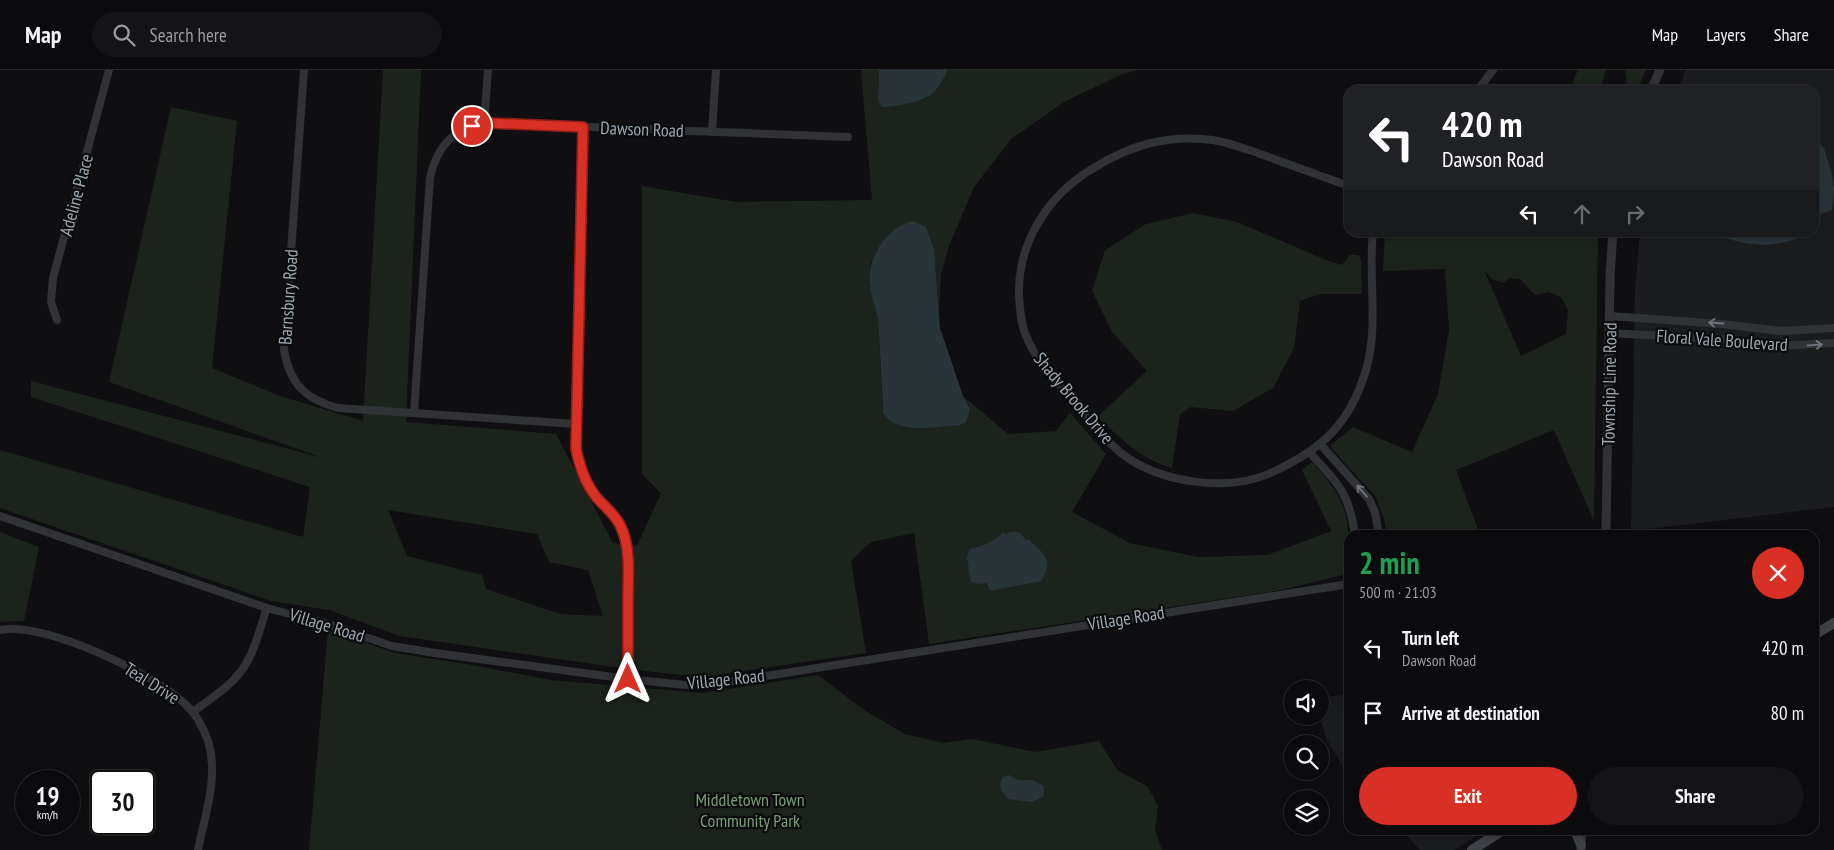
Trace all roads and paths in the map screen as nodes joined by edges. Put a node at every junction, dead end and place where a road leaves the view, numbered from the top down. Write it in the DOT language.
graph roads {
  1 [pos="109,70"];
  2 [pos="304,70"];
  3 [pos="488,70"];
  4 [pos="716,70"];
  5 [pos="1493,70"];
  6 [pos="1660,70"];
  7 [pos="1482,85"];
  8 [pos="1653,85"];
  9 [pos="484,124"];
  10 [pos="583,127"];
  11 [pos="712,132"];
  12 [pos="848,137"];
  13 [pos="1344,184"];
  14 [pos="1373,237"];
  15 [pos="1613,237"];
  16 [pos="1610,316"];
  17 [pos="57,320"];
  18 [pos="1834,328"];
  19 [pos="1610,334"];
  20 [pos="1834,343"];
  21 [pos="414,413"];
  22 [pos="576,424"];
  23 [pos="1321,445"];
  24 [pos="1310,452"];
  25 [pos="0,516"];
  26 [pos="1354,530"];
  27 [pos="1378,530"];
  28 [pos="1606,530"];
  29 [pos="1344,585"];
  30 [pos="267,608"];
  31 [pos="1834,622"];
  32 [pos="0,630"];
  33 [pos="1819,632"];
  34 [pos="628,679"];
  35 [pos="193,712"];
  36 [pos="1495,835"];
  37 [pos="1577,835"];
  38 [pos="1582,835"];
  39 [pos="1581,848"];
  40 [pos="198,850"];
  41 [pos="1472,850"];
  1 -- 17 [label="street, Adeline Place"];
  2 -- 21 [label="street, Barnsbury Road"];
  3 -- 9 [label="street"];
  4 -- 11 [label="street"];
  5 -- 7 [label="street"];
  6 -- 8 [label="street"];
  9 -- 10 [label="street, Dawson Road"];
  9 -- 21 [label="street, Dawson Road"];
  10 -- 11 [label="street, Dawson Road"];
  10 -- 22 [label="street"];
  11 -- 12 [label="street, Dawson Road"];
  13 -- 24 [label="street, Shady Brook Drive"];
  14 -- 23 [label="street, Shady Brook Drive"];
  15 -- 16 [label="street, Township Line Road"];
  18 -- 16 [label="street, Floral Vale Boulevard, one-way"];
  16 -- 19 [label="street, Township Line Road"];
  19 -- 20 [label="street, Floral Vale Boulevard, one-way"];
  19 -- 28 [label="street, Township Line Road"];
  21 -- 22 [label="street, Barnsbury Road"];
  22 -- 34 [label="street"];
  23 -- 24 [label="street, Shady Brook Drive"];
  27 -- 23 [label="street, one-way"];
  24 -- 26 [label="street"];
  25 -- 30 [label="street, Village Road"];
  29 -- 34 [label="street, Village Road"];
  30 -- 34 [label="street, Village Road"];
  30 -- 35 [label="street"];
  31 -- 33 [label="main road"];
  32 -- 35 [label="street, Teal Drive"];
  35 -- 40 [label="street, Teal Drive"];
  36 -- 41 [label="main road"];
  37 -- 39 [label="main road"];
  38 -- 39 [label="street"];
}
